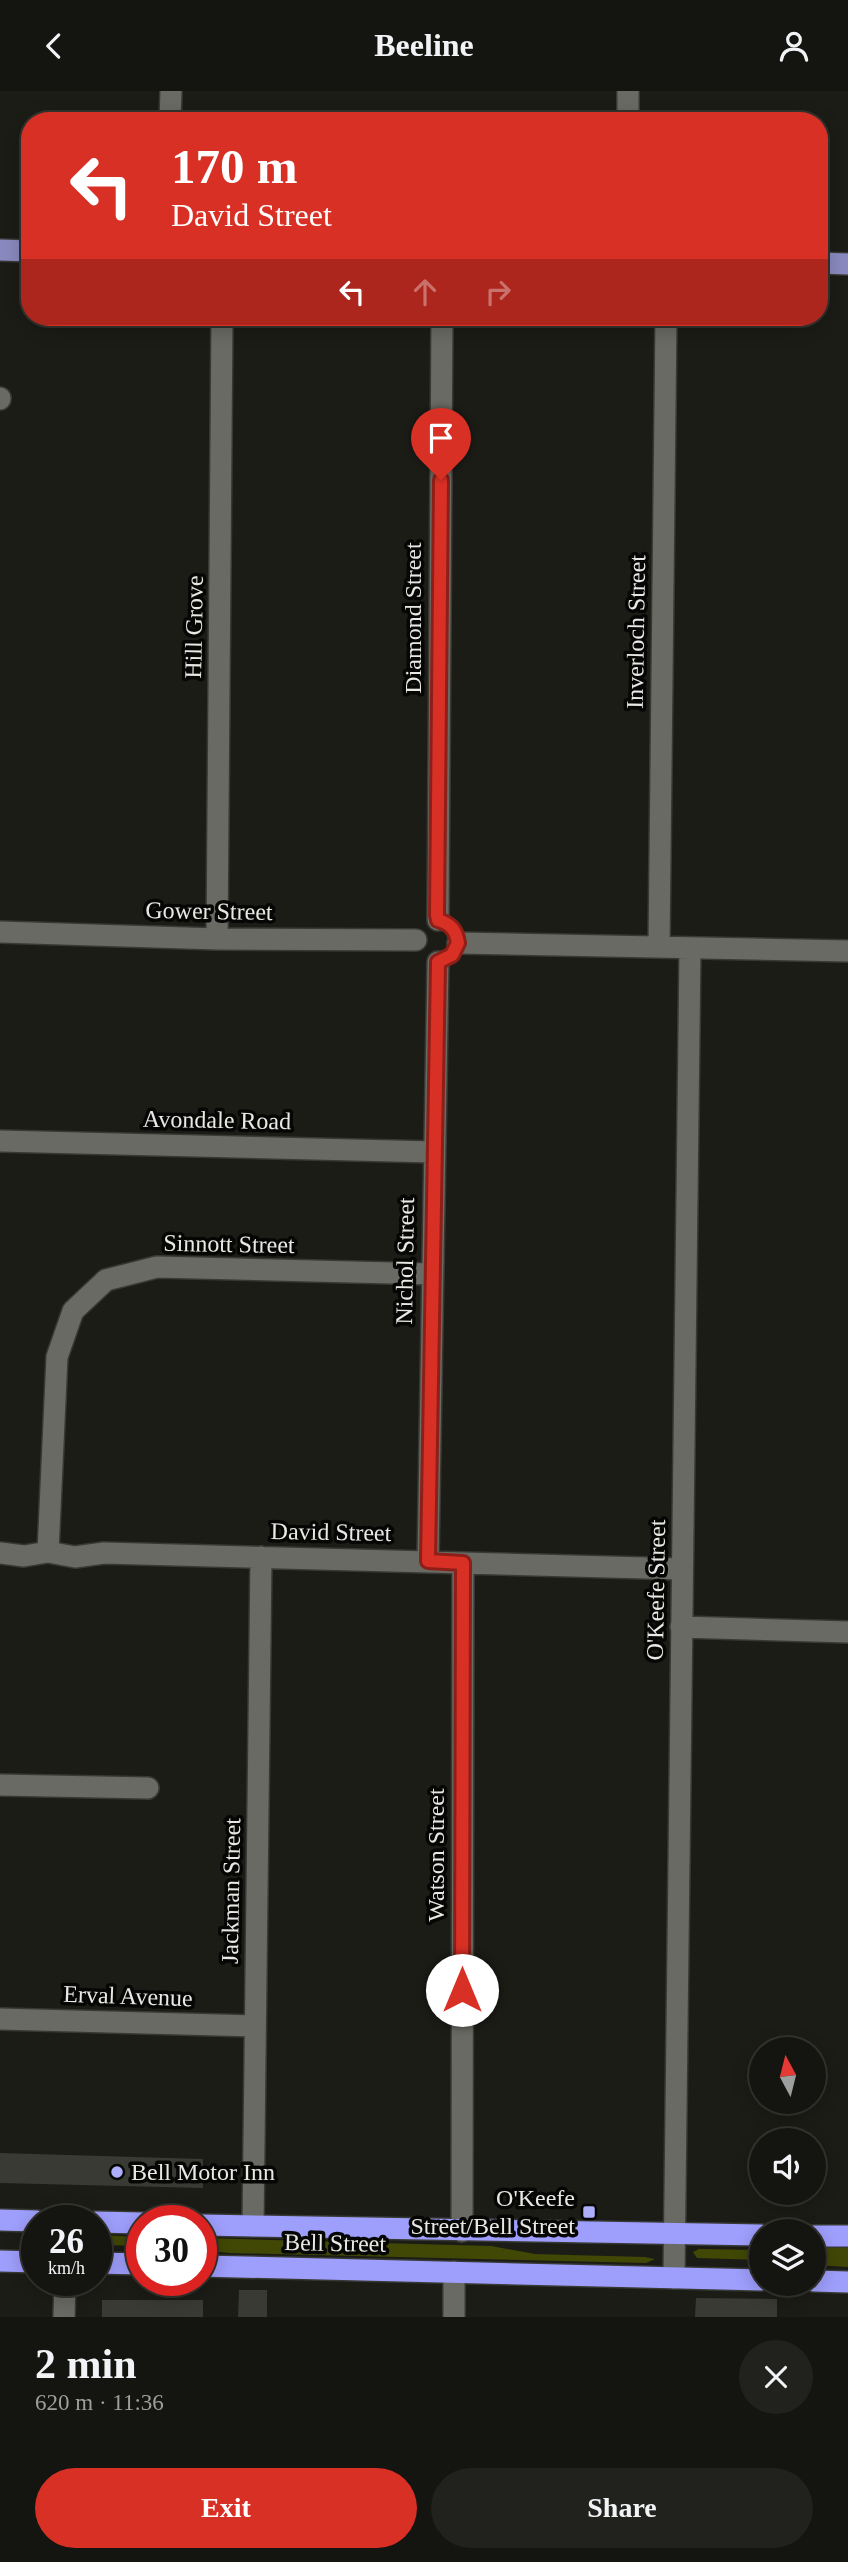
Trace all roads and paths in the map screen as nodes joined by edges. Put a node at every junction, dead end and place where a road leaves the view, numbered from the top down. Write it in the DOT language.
graph roads {
  1 [pos="171,91"];
  2 [pos="628,91"];
  3 [pos="170,112"];
  4 [pos="628,112"];
  5 [pos="0,250"];
  6 [pos="21,251"];
  7 [pos="828,263"];
  8 [pos="848,264"];
  9 [pos="222,326"];
  10 [pos="442,326"];
  11 [pos="666,326"];
  12 [pos="438,920"];
  13 [pos="0,932"];
  14 [pos="217,939"];
  15 [pos="416,940"];
  16 [pos="458,943"];
  17 [pos="659,947"];
  18 [pos="690,948"];
  19 [pos="848,951"];
  20 [pos="438,962"];
  21 [pos="0,1141"];
  22 [pos="433,1151"];
  23 [pos="431,1274"];
  24 [pos="48,1547"];
  25 [pos="0,1551"];
  26 [pos="261,1557"];
  27 [pos="428,1561"];
  28 [pos="463,1563"];
  29 [pos="682,1569"];
  30 [pos="681,1627"];
  31 [pos="848,1632"];
  32 [pos="0,1785"];
  33 [pos="148,1788"];
  34 [pos="0,2019"];
  35 [pos="255,2026"];
  36 [pos="0,2220"];
  37 [pos="21,2221"];
  38 [pos="217,2225"];
  39 [pos="253,2226"];
  40 [pos="462,2231"];
  41 [pos="674,2233"];
  42 [pos="749,2235"];
  43 [pos="826,2236"];
  44 [pos="848,2237"];
  45 [pos="0,2261"];
  46 [pos="21,2262"];
  47 [pos="217,2266"];
  48 [pos="454,2272"];
  49 [pos="674,2278"];
  50 [pos="749,2280"];
  51 [pos="826,2281"];
  52 [pos="848,2282"];
  53 [pos="65,2296"];
  54 [pos="64,2317"];
  55 [pos="454,2317"];
  1 -- 3 [label="street"];
  2 -- 4 [label="street"];
  5 -- 6 [label="main road"];
  7 -- 8 [label="main road"];
  9 -- 14 [label="street, Hill Grove"];
  10 -- 12 [label="street, Diamond Street"];
  11 -- 17 [label="street, Inverloch Street"];
  12 -- 15 [label="street"];
  12 -- 16 [label="street"];
  13 -- 14 [label="street, Gower Street"];
  14 -- 15 [label="street, Gower Street"];
  15 -- 20 [label="street"];
  16 -- 17 [label="street"];
  16 -- 20 [label="street"];
  17 -- 18 [label="street"];
  18 -- 19 [label="street"];
  18 -- 29 [label="street, O'Keefe Street"];
  20 -- 22 [label="street, Nichol Street"];
  21 -- 22 [label="street, Avondale Road"];
  22 -- 23 [label="street, Nichol Street"];
  23 -- 24 [label="street, Sinnott Street"];
  23 -- 27 [label="street, Nichol Street"];
  24 -- 25 [label="street, David Street"];
  24 -- 26 [label="street, David Street"];
  26 -- 27 [label="street, David Street"];
  26 -- 35 [label="street, Jackman Street"];
  27 -- 28 [label="street, David Street"];
  28 -- 29 [label="street, David Street"];
  28 -- 40 [label="street, Watson Street"];
  29 -- 30 [label="street, O'Keefe Street"];
  30 -- 31 [label="street"];
  30 -- 41 [label="street, O'Keefe Street"];
  32 -- 33 [label="street"];
  34 -- 35 [label="street, Erval Avenue"];
  35 -- 39 [label="street, Jackman Street"];
  36 -- 37 [label="highway"];
  38 -- 39 [label="highway, Bell Street"];
  39 -- 40 [label="highway, Bell Street"];
  40 -- 41 [label="highway, Bell Street"];
  41 -- 42 [label="highway, Bell Street"];
  41 -- 49 [label="street, O'Keefe Street"];
  43 -- 44 [label="highway"];
  45 -- 46 [label="highway"];
  47 -- 48 [label="highway, Bell Street"];
  48 -- 49 [label="highway, Bell Street"];
  48 -- 55 [label="street"];
  49 -- 50 [label="highway, Bell Street"];
  51 -- 52 [label="highway"];
  53 -- 54 [label="street"];
}
